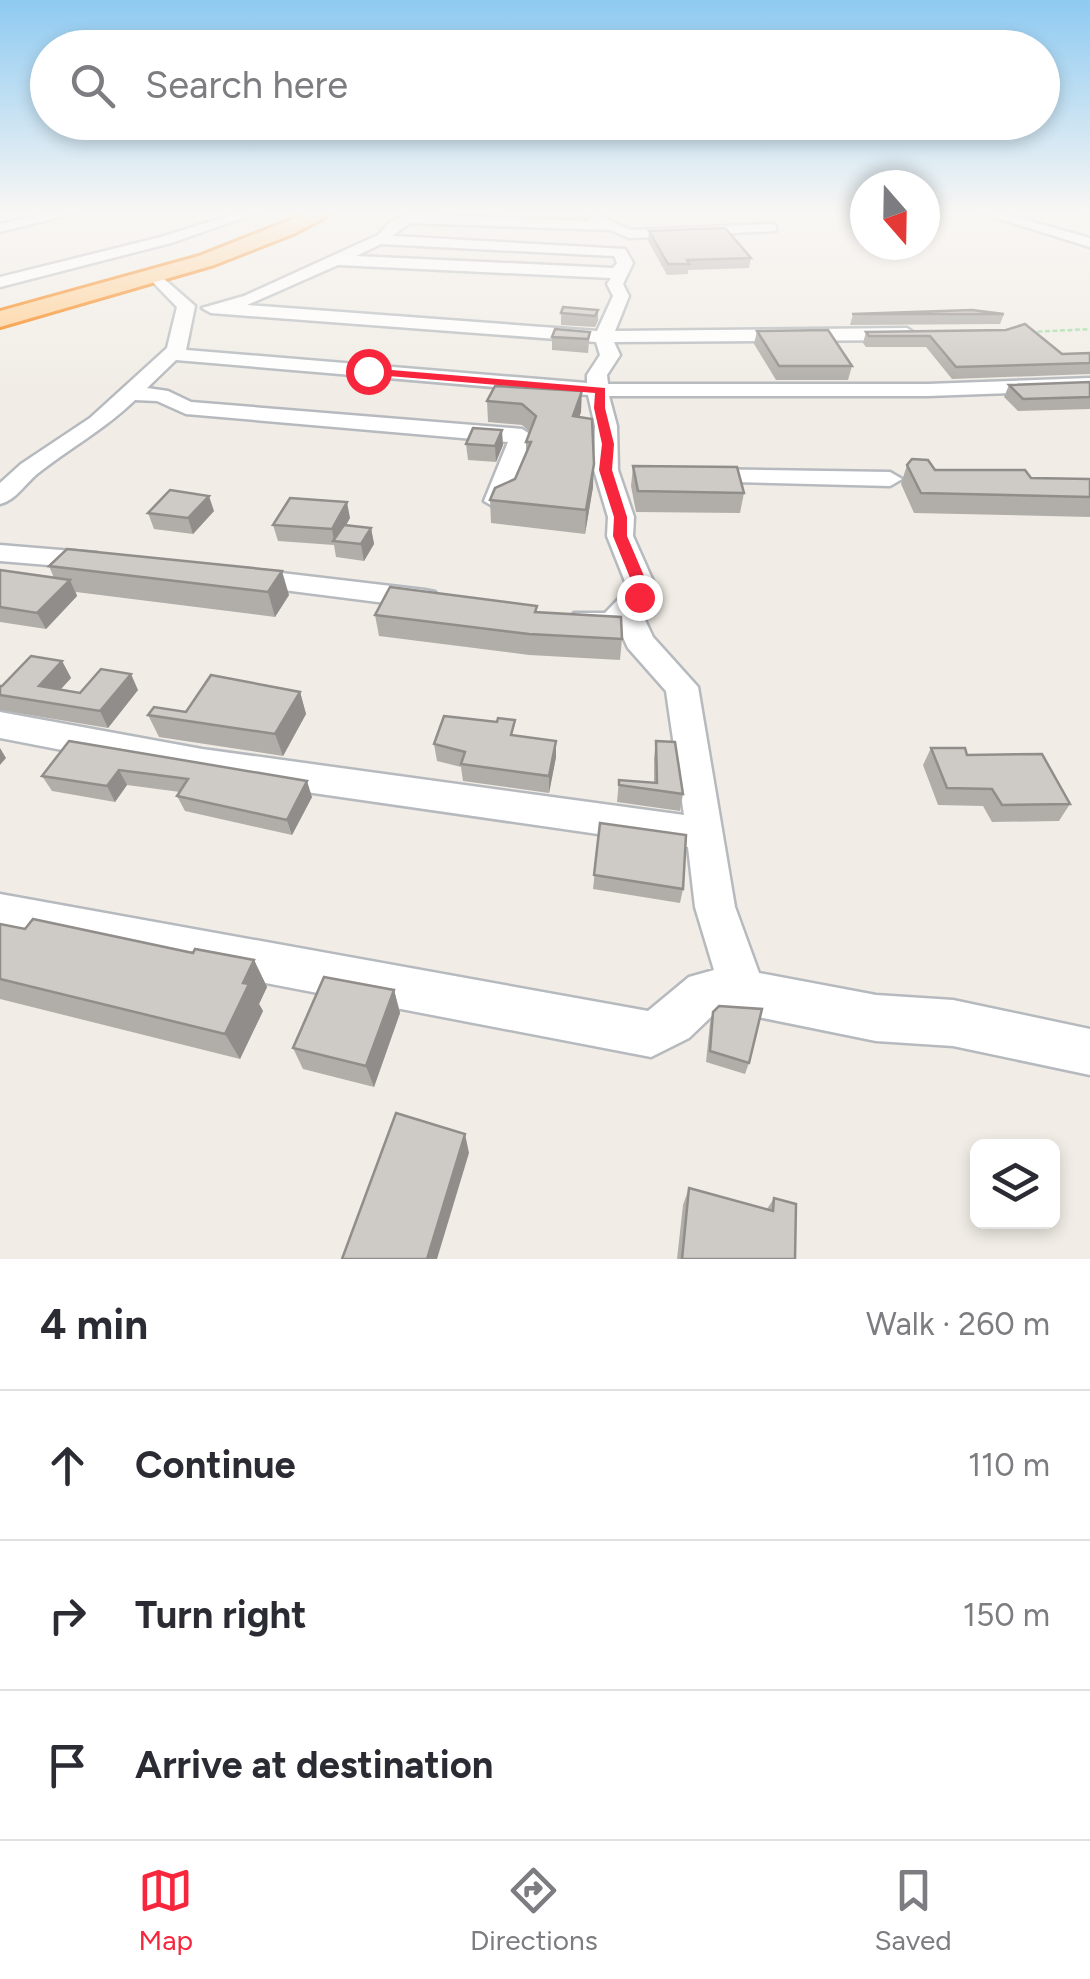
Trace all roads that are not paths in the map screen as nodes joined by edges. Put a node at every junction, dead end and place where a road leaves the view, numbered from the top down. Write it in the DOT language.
graph roads {
  1 [pos="44,271"];
  2 [pos="171,271"];
  3 [pos="313,271"];
  4 [pos="573,271"];
  5 [pos="622,273"];
  6 [pos="155,276"];
  7 [pos="0,282"];
  8 [pos="211,308"];
  9 [pos="185,312"];
  10 [pos="0,318"];
  11 [pos="934,334"];
  12 [pos="604,338"];
  13 [pos="172,354"];
  14 [pos="1090,384"];
  15 [pos="601,390"];
  16 [pos="130,394"];
  17 [pos="608,475"];
  18 [pos="638,476"];
  19 [pos="669,476"];
  20 [pos="890,479"];
  21 [pos="0,497"];
  22 [pos="496,501"];
  23 [pos="0,553"];
  24 [pos="120,564"];
  25 [pos="212,574"];
  26 [pos="450,602"];
  27 [pos="559,616"];
  28 [pos="612,624"];
  29 [pos="0,724"];
  30 [pos="706,833"];
  31 [pos="0,913"];
  32 [pos="743,992"];
  33 [pos="1090,1052"];
  1 -- 7 [label="street"];
  2 -- 6 [label="highway"];
  3 -- 8 [label="street"];
  4 -- 5 [label="street"];
  5 -- 12 [label="street"];
  6 -- 9 [label="street"];
  6 -- 10 [label="highway"];
  8 -- 9 [label="street"];
  8 -- 12 [label="street"];
  9 -- 13 [label="street"];
  11 -- 12 [label="street"];
  12 -- 15 [label="street"];
  13 -- 15 [label="street"];
  13 -- 16 [label="street"];
  14 -- 15 [label="street"];
  15 -- 17 [label="street"];
  16 -- 21 [label="street"];
  16 -- 22 [label="street"];
  17 -- 18 [label="street"];
  17 -- 28 [label="street"];
  19 -- 20 [label="street"];
  23 -- 24 [label="street"];
  25 -- 26 [label="street"];
  27 -- 28 [label="street"];
  28 -- 30 [label="street"];
  29 -- 30 [label="street"];
  30 -- 32 [label="street"];
  31 -- 32 [label="street"];
  32 -- 33 [label="street"];
}
